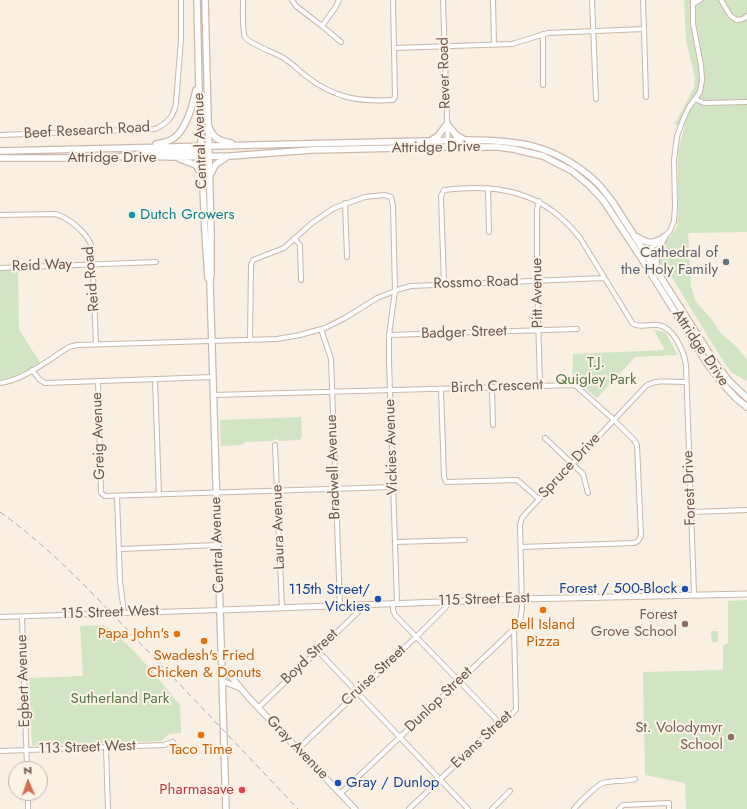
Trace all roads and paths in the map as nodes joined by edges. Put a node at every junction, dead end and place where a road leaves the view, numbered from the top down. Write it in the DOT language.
graph roads {
  1 [pos="181,0"];
  2 [pos="197,0"];
  3 [pos="205,0"];
  4 [pos="242,0"];
  5 [pos="292,0"];
  6 [pos="339,0"];
  7 [pos="392,0"];
  8 [pos="443,0"];
  9 [pos="493,0"];
  10 [pos="592,0"];
  11 [pos="643,0"];
  12 [pos="700,0"];
  13 [pos="721,0"];
  14 [pos="693,2"];
  15 [pos="747,16"];
  16 [pos="322,26"];
  17 [pos="644,29"];
  18 [pos="593,31"];
  19 [pos="543,34"];
  20 [pos="341,42"];
  21 [pos="494,44"];
  22 [pos="444,46"];
  23 [pos="394,48"];
  24 [pos="198,84"];
  25 [pos="543,85"];
  26 [pos="646,97"];
  27 [pos="695,98"];
  28 [pos="596,99"];
  29 [pos="747,102"];
  30 [pos="208,122"];
  31 [pos="447,124"];
  32 [pos="0,135"];
  33 [pos="468,140"];
  34 [pos="430,141"];
  35 [pos="448,144"];
  36 [pos="239,145"];
  37 [pos="138,146"];
  38 [pos="208,146"];
  39 [pos="0,151"];
  40 [pos="201,151"];
  41 [pos="128,156"];
  42 [pos="209,156"];
  43 [pos="230,156"];
  44 [pos="176,157"];
  45 [pos="0,158"];
  46 [pos="202,177"];
  47 [pos="210,177"];
  48 [pos="488,188"];
  49 [pos="539,201"];
  50 [pos="345,203"];
  51 [pos="0,215"];
  52 [pos="489,232"];
  53 [pos="636,237"];
  54 [pos="664,237"];
  55 [pos="295,239"];
  56 [pos="646,252"];
  57 [pos="640,256"];
  58 [pos="347,257"];
  59 [pos="156,262"];
  60 [pos="93,264"];
  61 [pos="0,268"];
  62 [pos="656,270"];
  63 [pos="604,278"];
  64 [pos="301,280"];
  65 [pos="537,281"];
  66 [pos="210,282"];
  67 [pos="444,284"];
  68 [pos="395,291"];
  69 [pos="321,329"];
  70 [pos="577,329"];
  71 [pos="539,331"];
  72 [pos="389,335"];
  73 [pos="250,339"];
  74 [pos="211,341"];
  75 [pos="96,344"];
  76 [pos="32,370"];
  77 [pos="212,377"];
  78 [pos="155,379"];
  79 [pos="98,381"];
  80 [pos="686,382"];
  81 [pos="0,383"];
  82 [pos="540,385"];
  83 [pos="492,387"];
  84 [pos="441,389"];
  85 [pos="389,390"];
  86 [pos="332,392"];
  87 [pos="213,395"];
  88 [pos="747,398"];
  89 [pos="747,408"];
  90 [pos="613,419"];
  91 [pos="493,425"];
  92 [pos="545,438"];
  93 [pos="275,445"];
  94 [pos="572,463"];
  95 [pos="393,487"];
  96 [pos="335,489"];
  97 [pos="277,491"];
  98 [pos="217,493"];
  99 [pos="588,493"];
  100 [pos="159,495"];
  101 [pos="117,496"];
  102 [pos="539,499"];
  103 [pos="747,510"];
  104 [pos="691,512"];
  105 [pos="465,540"];
  106 [pos="395,542"];
  107 [pos="218,545"];
  108 [pos="521,547"];
  109 [pos="120,549"];
  110 [pos="694,594"];
  111 [pos="747,594"];
  112 [pos="522,599"];
  113 [pos="445,602"];
  114 [pos="395,603"];
  115 [pos="340,605"];
  116 [pos="358,605"];
  117 [pos="282,608"];
  118 [pos="221,610"];
  119 [pos="124,612"];
  120 [pos="0,617"];
  121 [pos="22,617"];
  122 [pos="514,629"];
  123 [pos="417,636"];
  124 [pos="318,651"];
  125 [pos="222,669"];
  126 [pos="459,680"];
  127 [pos="222,681"];
  128 [pos="238,687"];
  129 [pos="357,692"];
  130 [pos="258,708"];
  131 [pos="497,725"];
  132 [pos="400,737"];
  133 [pos="173,742"];
  134 [pos="106,747"];
  135 [pos="298,749"];
  136 [pos="26,750"];
  137 [pos="0,751"];
  138 [pos="27,761"];
  139 [pos="440,779"];
  140 [pos="635,779"];
  141 [pos="510,790"];
  142 [pos="341,793"];
  143 [pos="576,808"];
  144 [pos="108,809"];
  145 [pos="226,809"];
  146 [pos="356,809"];
  147 [pos="409,809"];
  148 [pos="468,809"];
  149 [pos="492,809"];
  150 [pos="619,809"];
  151 [pos="669,809"];
  1 -- 32 [label="street, Beef Research Road"];
  2 -- 24 [label="main road, Central Avenue"];
  3 -- 30 [label="main road, Central Avenue"];
  4 -- 23 [label="street"];
  5 -- 16 [label="street"];
  6 -- 16 [label="street"];
  7 -- 23 [label="street"];
  8 -- 22 [label="street, Rever Road"];
  9 -- 21 [label="street"];
  10 -- 18 [label="street"];
  11 -- 17 [label="street"];
  12 -- 14 [label="street"];
  13 -- 15 [label="street"];
  14 -- 27 [label="street"];
  16 -- 20 [label="street"];
  17 -- 18 [label="street"];
  17 -- 26 [label="street"];
  18 -- 19 [label="street"];
  18 -- 28 [label="street"];
  19 -- 21 [label="street"];
  19 -- 25 [label="street"];
  21 -- 22 [label="street"];
  22 -- 23 [label="street"];
  22 -- 31 [label="street, Rever Road"];
  24 -- 37 [label="main road"];
  24 -- 40 [label="main road, Central Avenue"];
  27 -- 29 [label="street"];
  27 -- 54 [label="street"];
  30 -- 36 [label="main road"];
  30 -- 38 [label="main road, Central Avenue"];
  31 -- 33 [label="main road"];
  31 -- 34 [label="main road"];
  31 -- 35 [label="street, Rever Road"];
  33 -- 35 [label="main road, Attridge Drive"];
  33 -- 53 [label="main road, Attridge Drive"];
  34 -- 35 [label="main road, Attridge Drive"];
  34 -- 36 [label="main road, Attridge Drive"];
  35 -- 43 [label="main road, Attridge Drive"];
  35 -- 57 [label="main road, Attridge Drive"];
  36 -- 38 [label="main road, Attridge Drive"];
  37 -- 39 [label="main road, Attridge Drive"];
  37 -- 40 [label="main road, Attridge Drive"];
  38 -- 40 [label="main road, Attridge Drive"];
  38 -- 42 [label="main road, Central Avenue"];
  40 -- 41 [label="main road"];
  40 -- 42 [label="main road, Attridge Drive"];
  40 -- 44 [label="main road, Attridge Drive"];
  40 -- 46 [label="main road, Central Avenue"];
  41 -- 44 [label="main road, Attridge Drive"];
  41 -- 45 [label="main road, Attridge Drive"];
  42 -- 43 [label="main road, Attridge Drive"];
  42 -- 47 [label="main road, Central Avenue"];
  43 -- 47 [label="main road"];
  44 -- 46 [label="main road"];
  46 -- 66 [label="main road, Central Avenue"];
  47 -- 66 [label="main road, Central Avenue"];
  48 -- 49 [label="street"];
  48 -- 52 [label="street"];
  48 -- 67 [label="street"];
  49 -- 63 [label="street"];
  49 -- 65 [label="street, Pitt Avenue"];
  50 -- 55 [label="street"];
  50 -- 58 [label="street"];
  50 -- 68 [label="street, Vickies Avenue"];
  51 -- 60 [label="street, Reid Road"];
  53 -- 54 [label="main road"];
  53 -- 56 [label="main road, Attridge Drive"];
  54 -- 56 [label="street"];
  54 -- 62 [label="main road"];
  55 -- 64 [label="street"];
  55 -- 73 [label="street"];
  56 -- 57 [label="street"];
  56 -- 62 [label="main road, Attridge Drive"];
  57 -- 89 [label="main road, Attridge Drive"];
  59 -- 60 [label="street, Reid Way"];
  60 -- 61 [label="street, Reid Way"];
  60 -- 75 [label="street, Reid Road"];
  62 -- 88 [label="main road, Attridge Drive"];
  63 -- 65 [label="street, Rossmo Road"];
  63 -- 80 [label="street"];
  65 -- 67 [label="street, Rossmo Road"];
  65 -- 71 [label="street, Pitt Avenue"];
  66 -- 74 [label="main road, Central Avenue"];
  67 -- 68 [label="street, Rossmo Road"];
  68 -- 69 [label="street, Rossmo Road"];
  68 -- 72 [label="street, Vickies Avenue"];
  69 -- 73 [label="street, Rossmo Road"];
  69 -- 86 [label="street, Bradwell Avenue"];
  70 -- 71 [label="street, Badger Street"];
  71 -- 72 [label="street, Badger Street"];
  71 -- 82 [label="street, Pitt Avenue"];
  72 -- 85 [label="street, Vickies Avenue"];
  73 -- 74 [label="street, Rossmo Road"];
  74 -- 75 [label="street"];
  74 -- 77 [label="main road, Central Avenue"];
  75 -- 76 [label="street"];
  76 -- 79 [label="street"];
  76 -- 81 [label="street"];
  77 -- 78 [label="street, Greig Avenue"];
  77 -- 87 [label="main road, Central Avenue"];
  78 -- 79 [label="street, Greig Avenue"];
  78 -- 100 [label="street"];
  79 -- 101 [label="street, Greig Avenue"];
  80 -- 90 [label="street, Spruce Drive"];
  80 -- 104 [label="street, Forest Drive"];
  82 -- 83 [label="street, Birch Crescent"];
  82 -- 90 [label="street, Birch Crescent"];
  83 -- 84 [label="street, Birch Crescent"];
  83 -- 91 [label="street"];
  84 -- 85 [label="street, Birch Crescent"];
  84 -- 102 [label="street"];
  85 -- 86 [label="street, Birch Crescent"];
  85 -- 95 [label="street, Vickies Avenue"];
  86 -- 87 [label="street, Birch Crescent"];
  86 -- 96 [label="street, Bradwell Avenue"];
  87 -- 98 [label="main road, Central Avenue"];
  90 -- 94 [label="street, Spruce Drive"];
  90 -- 108 [label="street, Birch Crescent"];
  92 -- 94 [label="street"];
  93 -- 97 [label="street, Laura Avenue"];
  94 -- 99 [label="street"];
  94 -- 102 [label="street, Spruce Drive"];
  95 -- 96 [label="street"];
  95 -- 106 [label="street, Vickies Avenue"];
  96 -- 97 [label="street"];
  96 -- 115 [label="street, Bradwell Avenue"];
  97 -- 98 [label="street"];
  97 -- 117 [label="street, Laura Avenue"];
  98 -- 100 [label="street"];
  98 -- 107 [label="main road, Central Avenue"];
  100 -- 101 [label="street"];
  101 -- 109 [label="street"];
  102 -- 108 [label="street, Spruce Drive"];
  103 -- 104 [label="street"];
  104 -- 110 [label="street, Forest Drive"];
  105 -- 106 [label="street"];
  106 -- 114 [label="street, Vickies Avenue"];
  107 -- 109 [label="street"];
  107 -- 118 [label="main road, Central Avenue"];
  108 -- 112 [label="street, Spruce Drive"];
  109 -- 119 [label="street"];
  110 -- 111 [label="street, 115 Street East"];
  110 -- 112 [label="street, 115 Street East"];
  112 -- 113 [label="street, 115 Street East"];
  112 -- 122 [label="street, Dunlop Street"];
  113 -- 114 [label="street, 115 Street East"];
  113 -- 123 [label="street, Cruise Street"];
  114 -- 116 [label="street, 115 Street East"];
  114 -- 123 [label="street"];
  115 -- 116 [label="street, 115 Street East"];
  115 -- 117 [label="street, 115 Street East"];
  116 -- 124 [label="street, Boyd Street"];
  117 -- 118 [label="street, 115 Street East"];
  118 -- 119 [label="street, 115 Street West"];
  118 -- 125 [label="main road, Central Avenue"];
  119 -- 121 [label="street, 115 Street West"];
  120 -- 121 [label="street, 115 Street West"];
  121 -- 136 [label="street, Egbert Avenue"];
  122 -- 126 [label="street, Dunlop Street"];
  122 -- 131 [label="street, Evans Street"];
  123 -- 126 [label="street"];
  123 -- 129 [label="street, Cruise Street"];
  124 -- 129 [label="street"];
  124 -- 130 [label="street, Boyd Street"];
  125 -- 127 [label="main road, Central Avenue"];
  125 -- 128 [label="street, Gray Avenue"];
  126 -- 131 [label="street"];
  126 -- 132 [label="street, Dunlop Street"];
  127 -- 128 [label="street, Gray Avenue"];
  127 -- 145 [label="main road, Central Avenue"];
  128 -- 130 [label="street, Gray Avenue"];
  129 -- 132 [label="street"];
  129 -- 135 [label="street, Cruise Street"];
  130 -- 135 [label="street, Gray Avenue"];
  131 -- 139 [label="street, Evans Street"];
  132 -- 139 [label="street"];
  132 -- 142 [label="street, Dunlop Street"];
  133 -- 134 [label="street, 113 Street West"];
  134 -- 136 [label="street, 113 Street West"];
  134 -- 144 [label="street"];
  135 -- 142 [label="street, Gray Avenue"];
  136 -- 137 [label="street, 113 Street West"];
  136 -- 138 [label="street, Egbert Avenue"];
  139 -- 147 [label="street, Evans Street"];
  139 -- 148 [label="street"];
  140 -- 143 [label="street"];
  141 -- 149 [label="street"];
  142 -- 146 [label="street, Gray Avenue"];
  150 -- 151 [label="street"];
}
